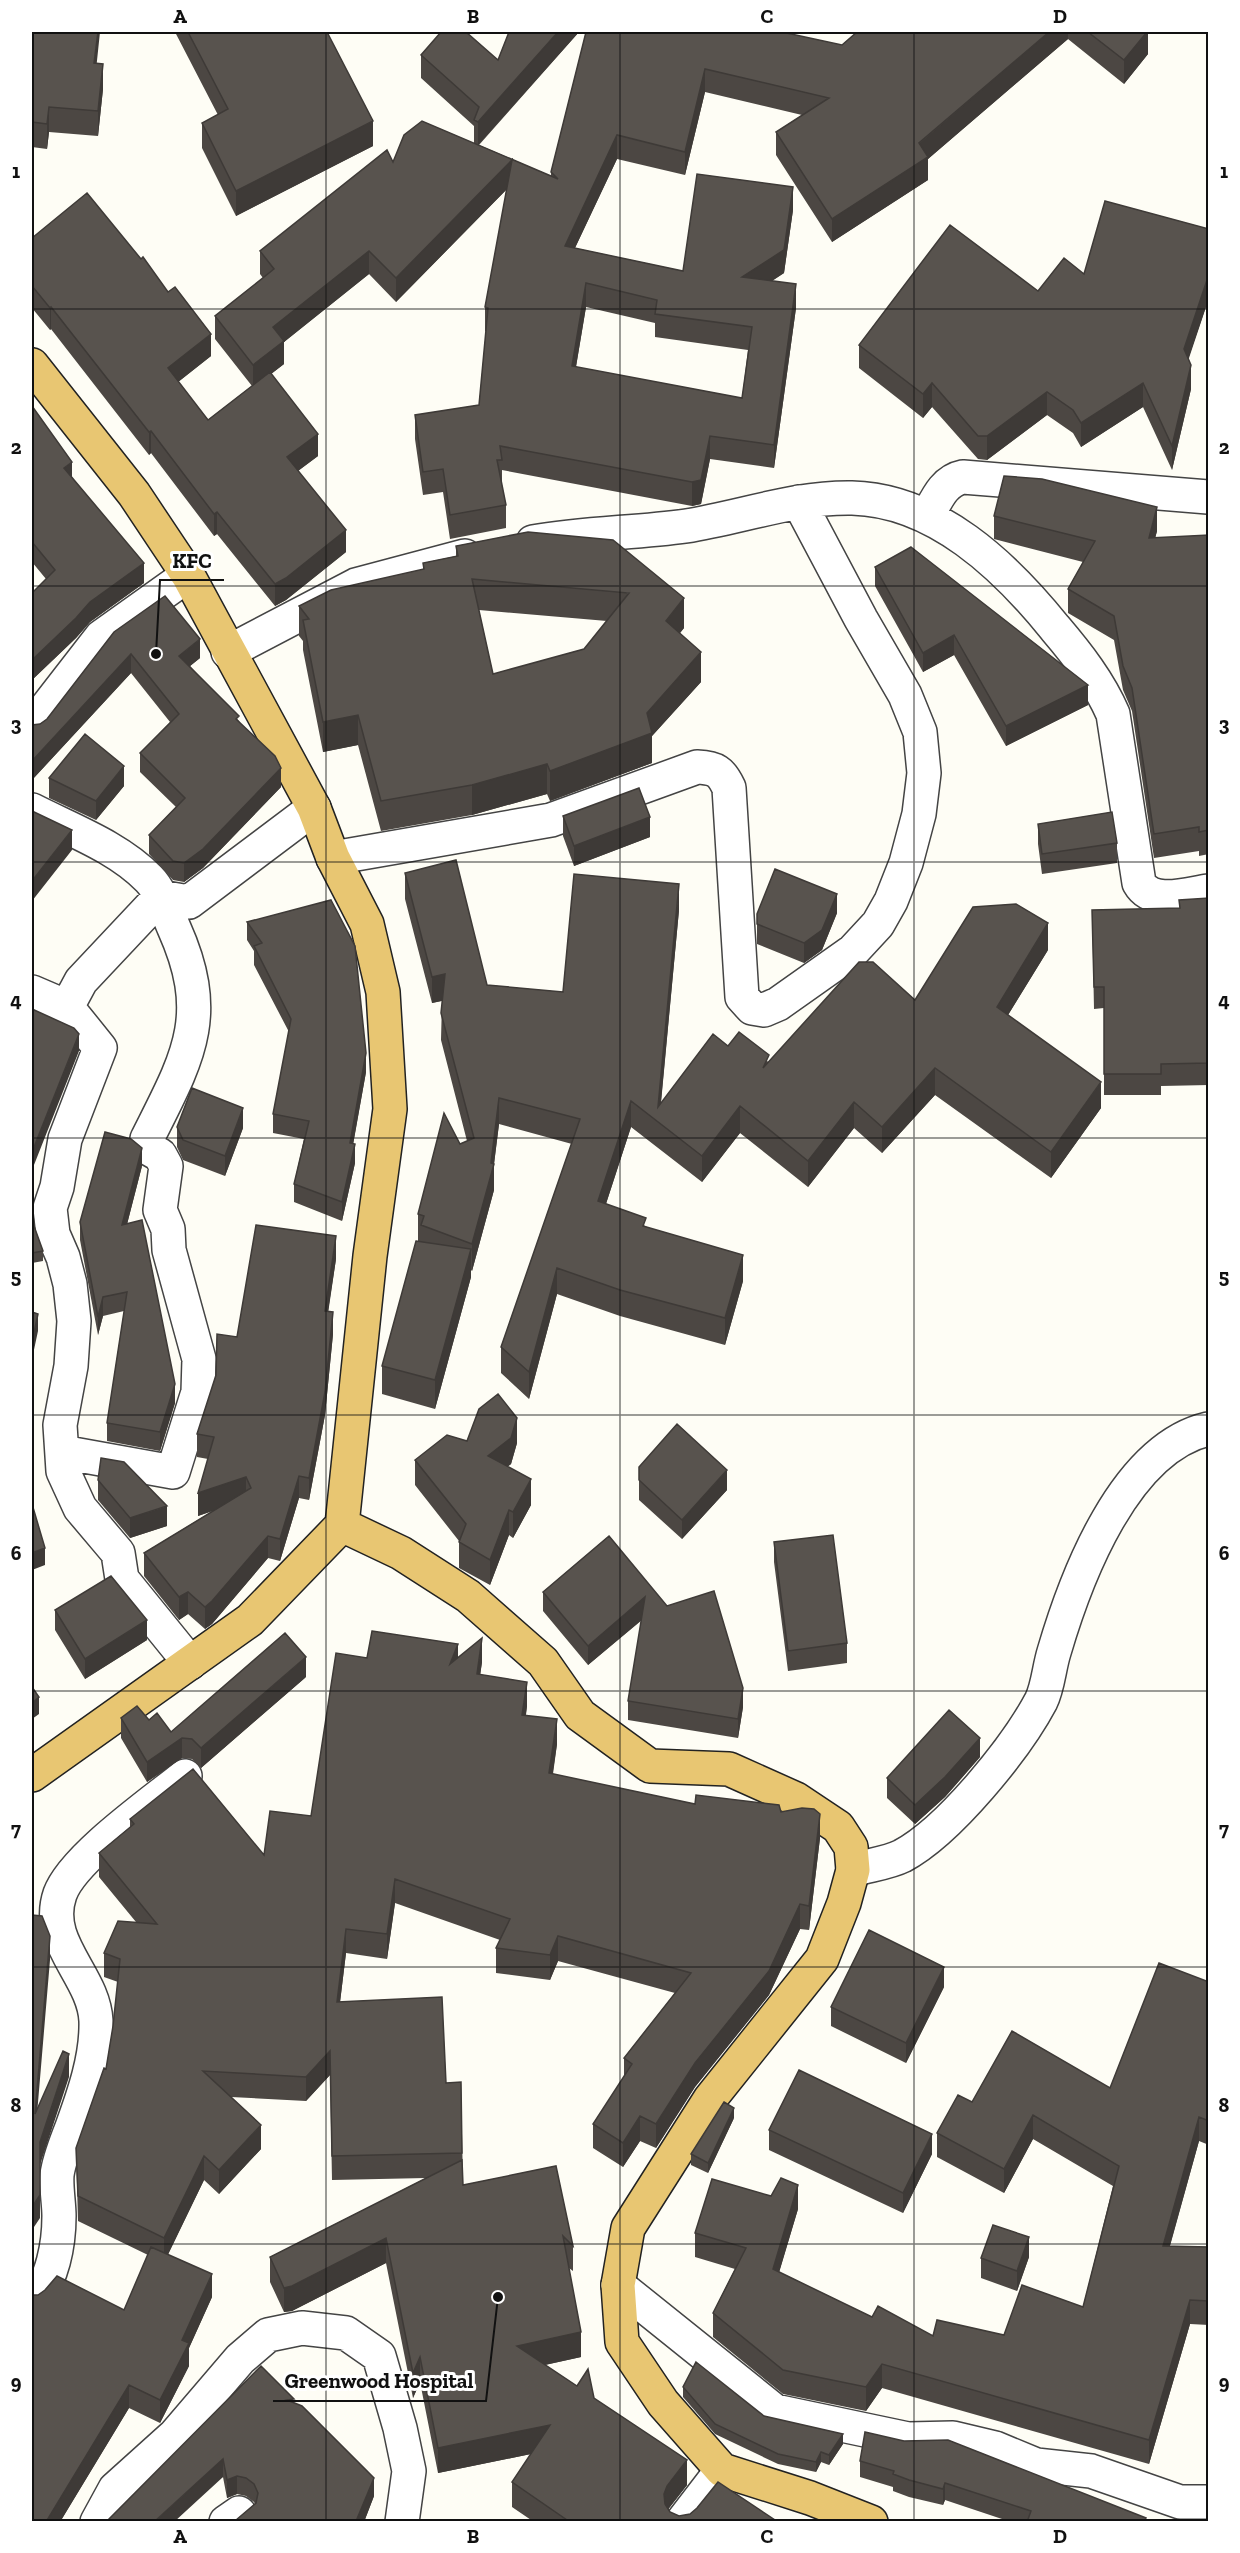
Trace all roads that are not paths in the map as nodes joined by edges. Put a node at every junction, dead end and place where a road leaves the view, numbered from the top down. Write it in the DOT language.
graph roads {
  1 [pos="32,365"];
  2 [pos="1209,497"];
  3 [pos="799,502"];
  4 [pos="927,517"];
  5 [pos="188,575"];
  6 [pos="228,652"];
  7 [pos="32,726"];
  8 [pos="314,808"];
  9 [pos="32,810"];
  10 [pos="333,858"];
  11 [pos="1209,891"];
  12 [pos="160,897"];
  13 [pos="32,992"];
  14 [pos="67,1007"];
  15 [pos="1209,1428"];
  16 [pos="62,1452"];
  17 [pos="342,1525"];
  18 [pos="190,1663"];
  19 [pos="32,1775"];
  20 [pos="185,1776"];
  21 [pos="854,1870"];
  22 [pos="618,2285"];
  23 [pos="32,2300"];
  24 [pos="722,2470"];
  25 [pos="1209,2502"];
  26 [pos="97,2522"];
  27 [pos="402,2522"];
  28 [pos="682,2522"];
  29 [pos="871,2522"];
  1 -- 5 [label="highway"];
  2 -- 4 [label="street"];
  3 -- 4 [label="street"];
  3 -- 6 [label="street"];
  3 -- 10 [label="street"];
  4 -- 11 [label="street"];
  5 -- 6 [label="highway"];
  5 -- 7 [label="street"];
  6 -- 8 [label="highway"];
  8 -- 10 [label="highway"];
  8 -- 12 [label="street"];
  9 -- 12 [label="street"];
  10 -- 17 [label="highway"];
  12 -- 14 [label="street"];
  12 -- 16 [label="street"];
  13 -- 14 [label="street"];
  14 -- 16 [label="street"];
  15 -- 21 [label="street"];
  16 -- 18 [label="street"];
  17 -- 18 [label="highway"];
  17 -- 21 [label="highway"];
  18 -- 19 [label="highway"];
  20 -- 23 [label="street"];
  21 -- 22 [label="highway"];
  22 -- 24 [label="highway"];
  22 -- 25 [label="street"];
  24 -- 28 [label="street"];
  24 -- 29 [label="highway"];
  26 -- 27 [label="street"];
}
